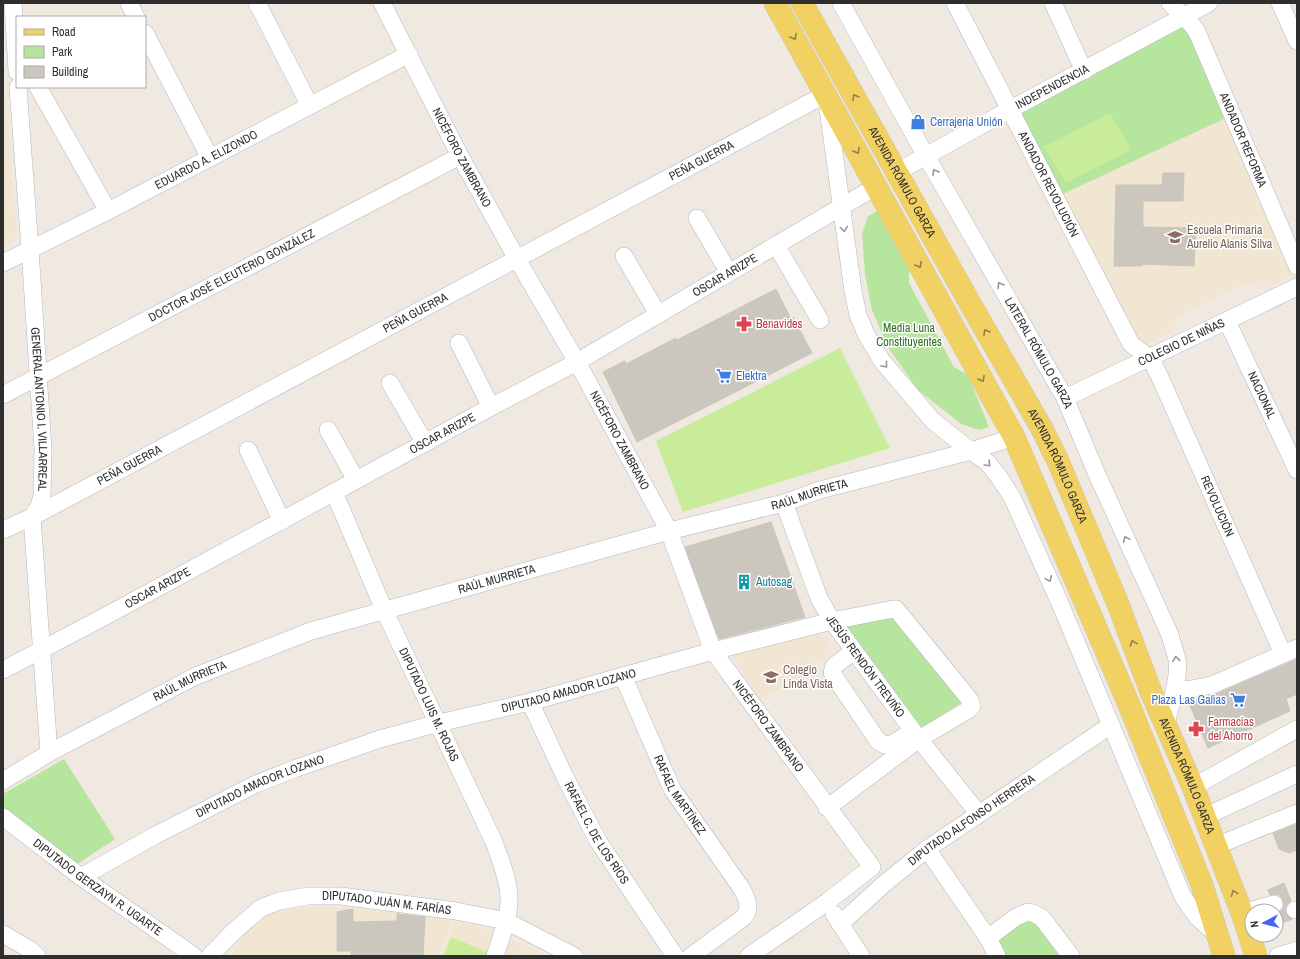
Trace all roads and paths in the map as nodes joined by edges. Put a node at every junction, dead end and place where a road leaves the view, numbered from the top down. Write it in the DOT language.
graph roads {
  1 [pos="13,3"];
  2 [pos="129,3"];
  3 [pos="257,3"];
  4 [pos="382,3"];
  5 [pos="775,3"];
  6 [pos="802,3"];
  7 [pos="841,3"];
  8 [pos="955,3"];
  9 [pos="1053,3"];
  10 [pos="1170,3"];
  11 [pos="1209,3"];
  12 [pos="1280,3"];
  13 [pos="3,7"];
  14 [pos="136,16"];
  15 [pos="1184,17"];
  16 [pos="146,36"];
  17 [pos="1297,41"];
  18 [pos="16,48"];
  19 [pos="409,54"];
  20 [pos="1084,71"];
  21 [pos="18,88"];
  22 [pos="39,88"];
  23 [pos="826,94"];
  24 [pos="310,106"];
  25 [pos="1009,110"];
  26 [pos="460,156"];
  27 [pos="926,156"];
  28 [pos="210,158"];
  29 [pos="897,172"];
  30 [pos="877,186"];
  31 [pos="841,208"];
  32 [pos="108,211"];
  33 [pos="697,218"];
  34 [pos="776,245"];
  35 [pos="30,249"];
  36 [pos="624,256"];
  37 [pos="517,259"];
  38 [pos="3,263"];
  39 [pos="1297,266"];
  40 [pos="729,273"];
  41 [pos="1297,287"];
  42 [pos="658,314"];
  43 [pos="820,320"];
  44 [pos="1227,321"];
  45 [pos="459,343"];
  46 [pos="1150,358"];
  47 [pos="576,362"];
  48 [pos="38,377"];
  49 [pos="390,383"];
  50 [pos="3,395"];
  51 [pos="1065,398"];
  52 [pos="491,407"];
  53 [pos="328,430"];
  54 [pos="1014,437"];
  55 [pos="425,443"];
  56 [pos="248,450"];
  57 [pos="971,451"];
  58 [pos="1297,470"];
  59 [pos="356,480"];
  60 [pos="334,492"];
  61 [pos="784,502"];
  62 [pos="32,517"];
  63 [pos="282,521"];
  64 [pos="3,530"];
  65 [pos="669,531"];
  66 [pos="385,612"];
  67 [pos="832,622"];
  68 [pos="41,650"];
  69 [pos="712,651"];
  70 [pos="854,651"];
  71 [pos="1290,651"];
  72 [pos="3,670"];
  73 [pos="623,676"];
  74 [pos="1175,690"];
  75 [pos="530,702"];
  76 [pos="439,723"];
  77 [pos="1166,724"];
  78 [pos="1111,725"];
  79 [pos="1297,729"];
  80 [pos="916,735"];
  81 [pos="48,753"];
  82 [pos="1297,774"];
  83 [pos="3,781"];
  84 [pos="1193,787"];
  85 [pos="827,808"];
  86 [pos="978,813"];
  87 [pos="1297,813"];
  88 [pos="3,817"];
  89 [pos="1204,817"];
  90 [pos="1216,846"];
  91 [pos="926,848"];
  92 [pos="81,877"];
  93 [pos="827,902"];
  94 [pos="1242,913"];
  95 [pos="506,920"];
  96 [pos="840,924"];
  97 [pos="3,934"];
  98 [pos="1218,935"];
  99 [pos="988,938"];
  100 [pos="1297,950"];
  101 [pos="36,956"];
  102 [pos="194,956"];
  103 [pos="210,956"];
  104 [pos="495,956"];
  105 [pos="574,956"];
  106 [pos="675,956"];
  107 [pos="691,956"];
  108 [pos="749,956"];
  109 [pos="861,956"];
  110 [pos="997,956"];
  111 [pos="1071,956"];
  112 [pos="1224,956"];
  113 [pos="1256,956"];
  114 [pos="1278,956"];
  1 -- 13 [label="street"];
  1 -- 18 [label="street"];
  2 -- 14 [label="street"];
  3 -- 24 [label="street"];
  4 -- 19 [label="street, NICÉFORO ZAMBRANO"];
  5 -- 23 [label="main road, AVENIDA RÓMULO GARZA, one-way"];
  29 -- 6 [label="main road, AVENIDA RÓMULO GARZA, one-way"];
  7 -- 27 [label="street, LATERAL RÓMULO GARZA"];
  8 -- 25 [label="street, ANDADOR REVOLUCIÓN"];
  9 -- 20 [label="street"];
  10 -- 15 [label="street, ANDADOR REFORMA"];
  11 -- 15 [label="street, INDEPENDENCIA"];
  12 -- 17 [label="street"];
  15 -- 20 [label="street, INDEPENDENCIA"];
  15 -- 39 [label="street, ANDADOR REFORMA"];
  16 -- 28 [label="street"];
  19 -- 24 [label="street, EDUARDO A. ELIZONDO"];
  19 -- 26 [label="street, NICÉFORO ZAMBRANO"];
  20 -- 25 [label="street, INDEPENDENCIA"];
  21 -- 35 [label="street, GENERAL ANTONIO I. VILLARREAL"];
  22 -- 32 [label="street"];
  23 -- 30 [label="main road, AVENIDA RÓMULO GARZA, one-way"];
  23 -- 31 [label="street, AVENIDA RÓMULO GARZA"];
  23 -- 37 [label="street, PEÑA GUERRA"];
  24 -- 28 [label="street, EDUARDO A. ELIZONDO"];
  25 -- 27 [label="street, INDEPENDENCIA"];
  25 -- 46 [label="street, ANDADOR REVOLUCIÓN"];
  26 -- 37 [label="street, NICÉFORO ZAMBRANO"];
  26 -- 48 [label="street, DOCTOR JOSÉ ELEUTERIO GONZÁLEZ"];
  27 -- 29 [label="street, INDEPENDENCIA"];
  51 -- 27 [label="street, LATERAL RÓMULO GARZA, one-way"];
  28 -- 32 [label="street, EDUARDO A. ELIZONDO"];
  77 -- 29 [label="main road, AVENIDA RÓMULO GARZA, one-way"];
  30 -- 31 [label="street, OSCAR ARIZPE"];
  30 -- 54 [label="main road, AVENIDA RÓMULO GARZA, one-way"];
  31 -- 34 [label="street, OSCAR ARIZPE"];
  31 -- 57 [label="street, AVENIDA RÓMULO GARZA, one-way"];
  32 -- 35 [label="street, EDUARDO A. ELIZONDO"];
  33 -- 40 [label="street"];
  34 -- 40 [label="street, OSCAR ARIZPE"];
  34 -- 43 [label="street"];
  35 -- 38 [label="street, EDUARDO A. ELIZONDO"];
  35 -- 48 [label="street, GENERAL ANTONIO I. VILLARREAL"];
  36 -- 42 [label="street"];
  37 -- 47 [label="street, NICÉFORO ZAMBRANO"];
  37 -- 62 [label="street, PEÑA GUERRA"];
  40 -- 42 [label="street, OSCAR ARIZPE"];
  41 -- 44 [label="street, COLEGIO DE NIÑAS"];
  42 -- 47 [label="street, OSCAR ARIZPE"];
  44 -- 46 [label="street, COLEGIO DE NIÑAS"];
  44 -- 58 [label="street, NACIONAL"];
  45 -- 52 [label="street"];
  46 -- 51 [label="street, COLEGIO DE NIÑAS"];
  46 -- 71 [label="street, REVOLUCIÓN"];
  47 -- 52 [label="street, OSCAR ARIZPE"];
  47 -- 65 [label="street, NICÉFORO ZAMBRANO"];
  48 -- 50 [label="street, DOCTOR JOSÉ ELEUTERIO GONZÁLEZ"];
  48 -- 62 [label="street, GENERAL ANTONIO I. VILLARREAL"];
  49 -- 55 [label="street"];
  74 -- 51 [label="street, LATERAL RÓMULO GARZA, one-way"];
  52 -- 55 [label="street, OSCAR ARIZPE"];
  53 -- 59 [label="street"];
  54 -- 57 [label="street, RAÚL MURRIETA"];
  54 -- 98 [label="main road, AVENIDA RÓMULO GARZA"];
  55 -- 59 [label="street, OSCAR ARIZPE"];
  56 -- 63 [label="street"];
  57 -- 61 [label="street, RAÚL MURRIETA"];
  57 -- 78 [label="street, AVENIDA RÓMULO GARZA, one-way"];
  59 -- 60 [label="street, OSCAR ARIZPE"];
  60 -- 63 [label="street, OSCAR ARIZPE"];
  60 -- 66 [label="street, DIPUTADO LUIS M. ROJAS"];
  61 -- 65 [label="street, RAÚL MURRIETA"];
  61 -- 67 [label="street, JESÚS RENDÓN TREVIÑO"];
  62 -- 64 [label="street, PEÑA GUERRA"];
  62 -- 68 [label="street, GENERAL ANTONIO I. VILLARREAL"];
  63 -- 68 [label="street, OSCAR ARIZPE"];
  65 -- 66 [label="street, RAÚL MURRIETA"];
  65 -- 69 [label="street, NICÉFORO ZAMBRANO"];
  66 -- 76 [label="street, DIPUTADO LUIS M. ROJAS"];
  66 -- 81 [label="street, RAÚL MURRIETA"];
  67 -- 69 [label="street, DIPUTADO AMADOR LOZANO"];
  67 -- 70 [label="street, JESÚS RENDÓN TREVIÑO"];
  67 -- 80 [label="street, DIPUTADO AMADOR LOZANO"];
  68 -- 72 [label="street, OSCAR ARIZPE"];
  68 -- 81 [label="street, GENERAL ANTONIO I. VILLARREAL"];
  69 -- 73 [label="street, DIPUTADO AMADOR LOZANO"];
  69 -- 85 [label="street, NICÉFORO ZAMBRANO"];
  70 -- 80 [label="street, JESÚS RENDÓN TREVIÑO"];
  70 -- 80 [label="street"];
  71 -- 74 [label="street"];
  73 -- 75 [label="street, DIPUTADO AMADOR LOZANO"];
  73 -- 107 [label="street, RAFAEL MARTÍNEZ"];
  74 -- 77 [label="street, LATERAL RÓMULO GARZA"];
  75 -- 76 [label="street, DIPUTADO AMADOR LOZANO"];
  75 -- 106 [label="street, RAFAEL C. DE LOS RÍOS"];
  76 -- 92 [label="street, DIPUTADO AMADOR LOZANO"];
  76 -- 95 [label="street, DIPUTADO LUIS M. ROJAS"];
  77 -- 84 [label="main road, AVENIDA RÓMULO GARZA"];
  78 -- 86 [label="street, DIPUTADO ALFONSO HERRERA"];
  78 -- 98 [label="street, AVENIDA RÓMULO GARZA"];
  79 -- 84 [label="street"];
  80 -- 85 [label="street"];
  80 -- 86 [label="street, JESÚS RENDÓN TREVIÑO"];
  81 -- 83 [label="street, RAÚL MURRIETA"];
  82 -- 89 [label="street"];
  84 -- 89 [label="main road, AVENIDA RÓMULO GARZA"];
  85 -- 93 [label="street, NICÉFORO ZAMBRANO"];
  86 -- 91 [label="street, DIPUTADO ALFONSO HERRERA"];
  87 -- 90 [label="street"];
  88 -- 92 [label="street, DIPUTADO GERZAYN R. UGARTE"];
  89 -- 90 [label="main road, AVENIDA RÓMULO GARZA"];
  94 -- 90 [label="main road, AVENIDA RÓMULO GARZA, one-way"];
  91 -- 96 [label="street, DIPUTADO ALFONSO HERRERA"];
  91 -- 99 [label="street"];
  92 -- 102 [label="street, DIPUTADO GERZAYN R. UGARTE"];
  93 -- 96 [label="street"];
  93 -- 108 [label="street"];
  94 -- 113 [label="main road, AVENIDA RÓMULO GARZA"];
  95 -- 103 [label="street, DIPUTADO JUÁN M. FARÍAS"];
  95 -- 104 [label="street, DIPUTADO LUIS M. ROJAS"];
  95 -- 105 [label="street, DIPUTADO JUÁN M. FARÍAS"];
  96 -- 109 [label="street"];
  97 -- 101 [label="street"];
  98 -- 112 [label="main road, AVENIDA RÓMULO GARZA"];
  99 -- 110 [label="street"];
  99 -- 111 [label="street"];
  100 -- 114 [label="street"];
}
